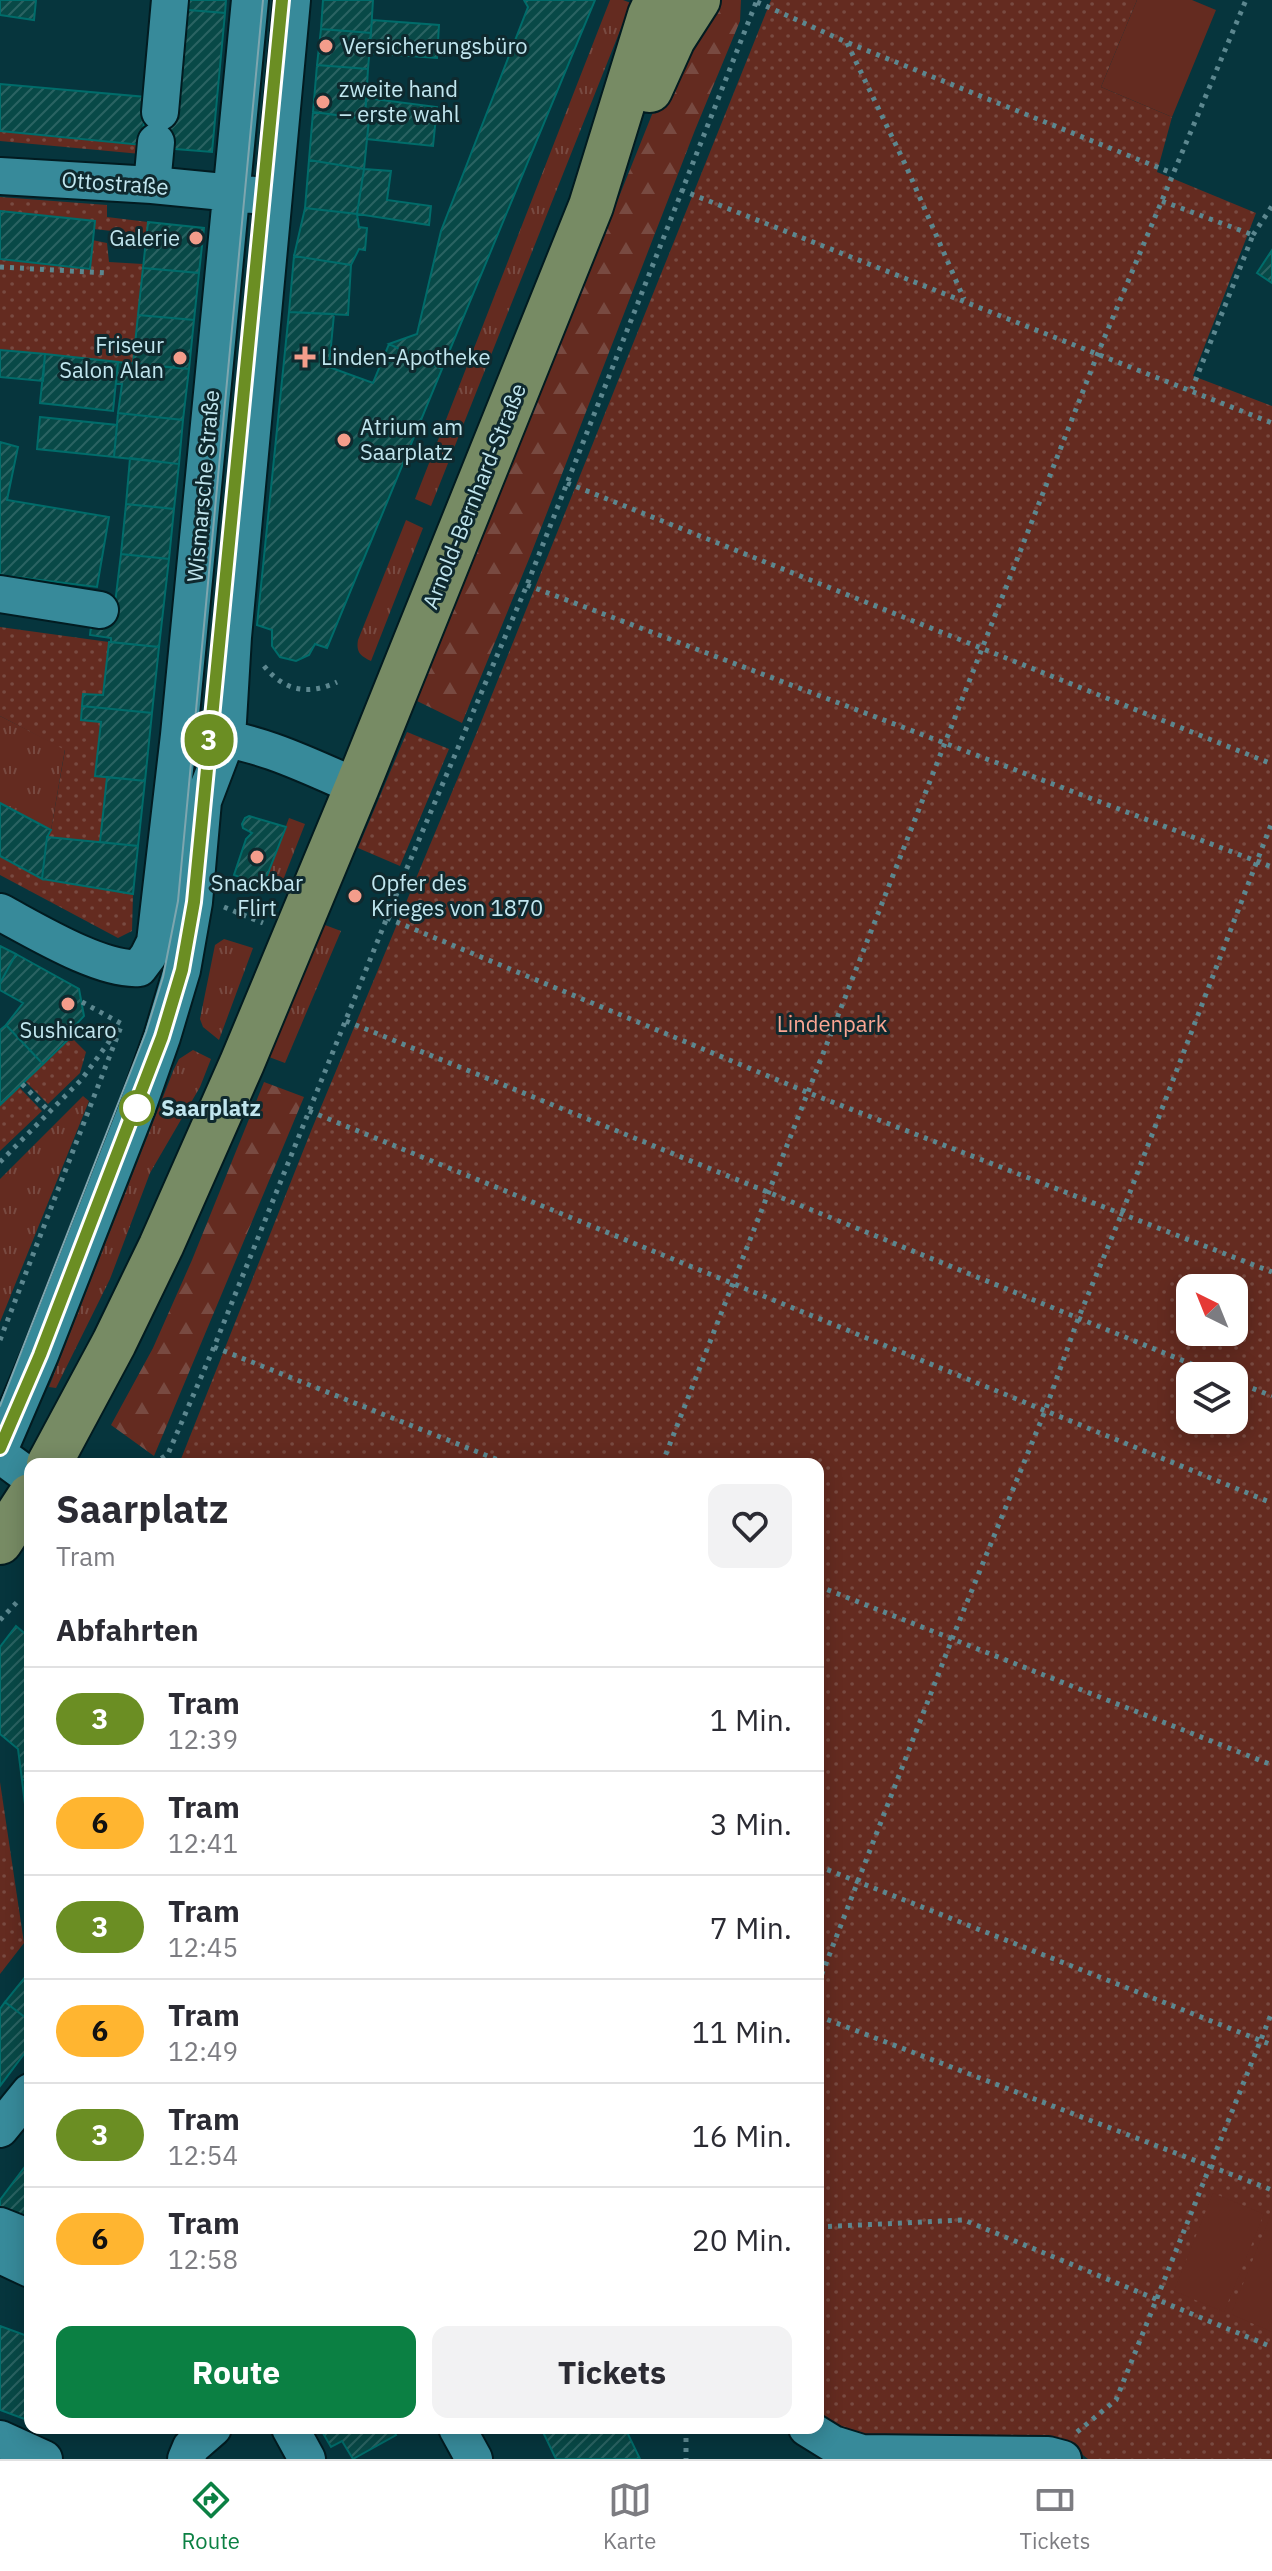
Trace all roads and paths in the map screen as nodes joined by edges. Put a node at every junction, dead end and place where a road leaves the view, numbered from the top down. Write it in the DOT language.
graph roads {
  1 [pos="170,0"];
  2 [pos="250,0"];
  3 [pos="292,0"];
  4 [pos="657,0"];
  5 [pos="698,0"];
  6 [pos="1246,0"];
  7 [pos="757,1"];
  8 [pos="846,42"];
  9 [pos="1172,173"];
  10 [pos="0,176"];
  11 [pos="152,185"];
  12 [pos="681,190"];
  13 [pos="231,193"];
  14 [pos="275,197"];
  15 [pos="1162,201"];
  16 [pos="591,206"];
  17 [pos="1272,206"];
  18 [pos="1253,235"];
  19 [pos="0,267"];
  20 [pos="107,273"];
  21 [pos="964,301"];
  22 [pos="1098,353"];
  23 [pos="1192,389"];
  24 [pos="1272,423"];
  25 [pos="567,483"];
  26 [pos="527,585"];
  27 [pos="0,594"];
  28 [pos="100,610"];
  29 [pos="982,649"];
  30 [pos="258,656"];
  31 [pos="337,682"];
  32 [pos="179,735"];
  33 [pos="227,738"];
  34 [pos="945,744"];
  35 [pos="1272,764"];
  36 [pos="357,787"];
  37 [pos="1272,822"];
  38 [pos="1257,861"];
  39 [pos="1272,867"];
  40 [pos="212,902"];
  41 [pos="0,912"];
  42 [pos="387,918"];
  43 [pos="267,924"];
  44 [pos="82,1002"];
  45 [pos="346,1021"];
  46 [pos="122,1024"];
  47 [pos="22,1084"];
  48 [pos="809,1093"];
  49 [pos="309,1111"];
  50 [pos="50,1112"];
  51 [pos="0,1162"];
  52 [pos="767,1193"];
  53 [pos="1122,1213"];
  54 [pos="1272,1272"];
  55 [pos="732,1284"];
  56 [pos="1078,1319"];
  57 [pos="0,1340"];
  58 [pos="214,1347"];
  59 [pos="1186,1362"];
  60 [pos="1248,1387"];
  61 [pos="1272,1396"];
  62 [pos="0,1406"];
  63 [pos="1045,1411"];
  64 [pos="0,1448"];
  65 [pos="168,1454"];
  66 [pos="0,1455"];
  67 [pos="52,1458"];
  68 [pos="162,1458"];
  69 [pos="167,1458"];
  70 [pos="493,1458"];
  71 [pos="664,1458"];
  72 [pos="24,1473"];
  73 [pos="1272,1503"];
  74 [pos="24,1505"];
  75 [pos="0,1542"];
  76 [pos="824,1588"];
  77 [pos="20,1599"];
  78 [pos="0,1620"];
  79 [pos="952,1639"];
  80 [pos="1272,1765"];
  81 [pos="824,1868"];
  82 [pos="857,1881"];
  83 [pos="824,1968"];
  84 [pos="1272,2012"];
  85 [pos="824,2018"];
  86 [pos="1261,2041"];
  87 [pos="1272,2045"];
  88 [pos="24,2099"];
  89 [pos="0,2129"];
  90 [pos="1210,2167"];
  91 [pos="1272,2190"];
  92 [pos="0,2226"];
  93 [pos="824,2227"];
  94 [pos="24,2236"];
  95 [pos="0,2255"];
  96 [pos="24,2266"];
  97 [pos="1157,2299"];
  98 [pos="1272,2347"];
  99 [pos="206,2434"];
  100 [pos="293,2434"];
  101 [pos="460,2434"];
  102 [pos="686,2434"];
  103 [pos="817,2434"];
  104 [pos="0,2439"];
  105 [pos="902,2456"];
  106 [pos="1056,2457"];
  107 [pos="44,2459"];
  108 [pos="186,2459"];
  109 [pos="307,2459"];
  110 [pos="474,2459"];
  111 [pos="686,2459"];
  1 -- 11 [label="street"];
  2 -- 13 [label="street, Wismarsche Straße"];
  3 -- 14 [label="street, Wismarsche Straße"];
  4 -- 16 [label="main road, Arnold-Bernhard-Straße"];
  5 -- 16 [label="main road, Arnold-Bernhard-Straße"];
  6 -- 9 [label="path"];
  7 -- 8 [label="path"];
  7 -- 12 [label="path"];
  8 -- 9 [label="path"];
  8 -- 21 [label="path"];
  9 -- 15 [label="path"];
  10 -- 11 [label="street, Ottostraße"];
  11 -- 13 [label="street, Ottostraße"];
  12 -- 21 [label="path"];
  12 -- 25 [label="path"];
  13 -- 14 [label="street, Ottostraße"];
  13 -- 32 [label="street, Wismarsche Straße"];
  14 -- 33 [label="street, Wismarsche Straße"];
  15 -- 18 [label="path"];
  15 -- 22 [label="path"];
  16 -- 36 [label="main road, Arnold-Bernhard-Straße"];
  17 -- 18 [label="path"];
  18 -- 23 [label="path"];
  19 -- 20 [label="path"];
  21 -- 22 [label="path"];
  22 -- 23 [label="path"];
  22 -- 29 [label="path"];
  23 -- 24 [label="path"];
  25 -- 26 [label="path"];
  25 -- 29 [label="path"];
  26 -- 34 [label="path"];
  26 -- 42 [label="path"];
  27 -- 28 [label="street"];
  29 -- 34 [label="path"];
  29 -- 35 [label="path"];
  30 -- 31 [label="path"];
  32 -- 33 [label="street"];
  32 -- 41 [label="street, Wismarsche Straße"];
  32 -- 62 [label="street"];
  33 -- 36 [label="street"];
  33 -- 64 [label="street, Wismarsche Straße"];
  34 -- 38 [label="path"];
  34 -- 48 [label="path"];
  36 -- 67 [label="main road"];
  37 -- 38 [label="path"];
  38 -- 39 [label="path"];
  38 -- 53 [label="path"];
  40 -- 43 [label="path"];
  42 -- 45 [label="path"];
  42 -- 48 [label="path"];
  44 -- 46 [label="path"];
  45 -- 49 [label="path"];
  45 -- 52 [label="path"];
  46 -- 50 [label="path"];
  46 -- 57 [label="path"];
  47 -- 50 [label="path"];
  48 -- 52 [label="path"];
  48 -- 53 [label="path"];
  49 -- 55 [label="path"];
  49 -- 58 [label="path"];
  50 -- 51 [label="path"];
  52 -- 55 [label="path"];
  52 -- 56 [label="path"];
  53 -- 54 [label="path"];
  53 -- 56 [label="path"];
  55 -- 63 [label="path"];
  55 -- 71 [label="path"];
  56 -- 59 [label="path"];
  56 -- 63 [label="path"];
  58 -- 65 [label="path"];
  58 -- 70 [label="path"];
  60 -- 61 [label="path"];
  63 -- 73 [label="path"];
  63 -- 79 [label="path"];
  65 -- 68 [label="path"];
  65 -- 69 [label="path"];
  66 -- 72 [label="street"];
  74 -- 75 [label="main road"];
  76 -- 79 [label="path"];
  77 -- 78 [label="path"];
  79 -- 80 [label="path"];
  79 -- 82 [label="path"];
  81 -- 82 [label="path"];
  82 -- 83 [label="path"];
  82 -- 86 [label="path"];
  84 -- 86 [label="path"];
  85 -- 90 [label="path"];
  86 -- 87 [label="path"];
  86 -- 90 [label="path"];
  88 -- 89 [label="street"];
  90 -- 91 [label="path"];
  90 -- 97 [label="path"];
  92 -- 94 [label="street"];
  93 -- 97 [label="path"];
  95 -- 96 [label="street"];
  97 -- 98 [label="path"];
  97 -- 106 [label="path"];
  99 -- 108 [label="street"];
  100 -- 109 [label="street"];
  101 -- 110 [label="street"];
  102 -- 111 [label="path"];
  103 -- 105 [label="street"];
  104 -- 107 [label="street"];
  105 -- 106 [label="street"];
}
